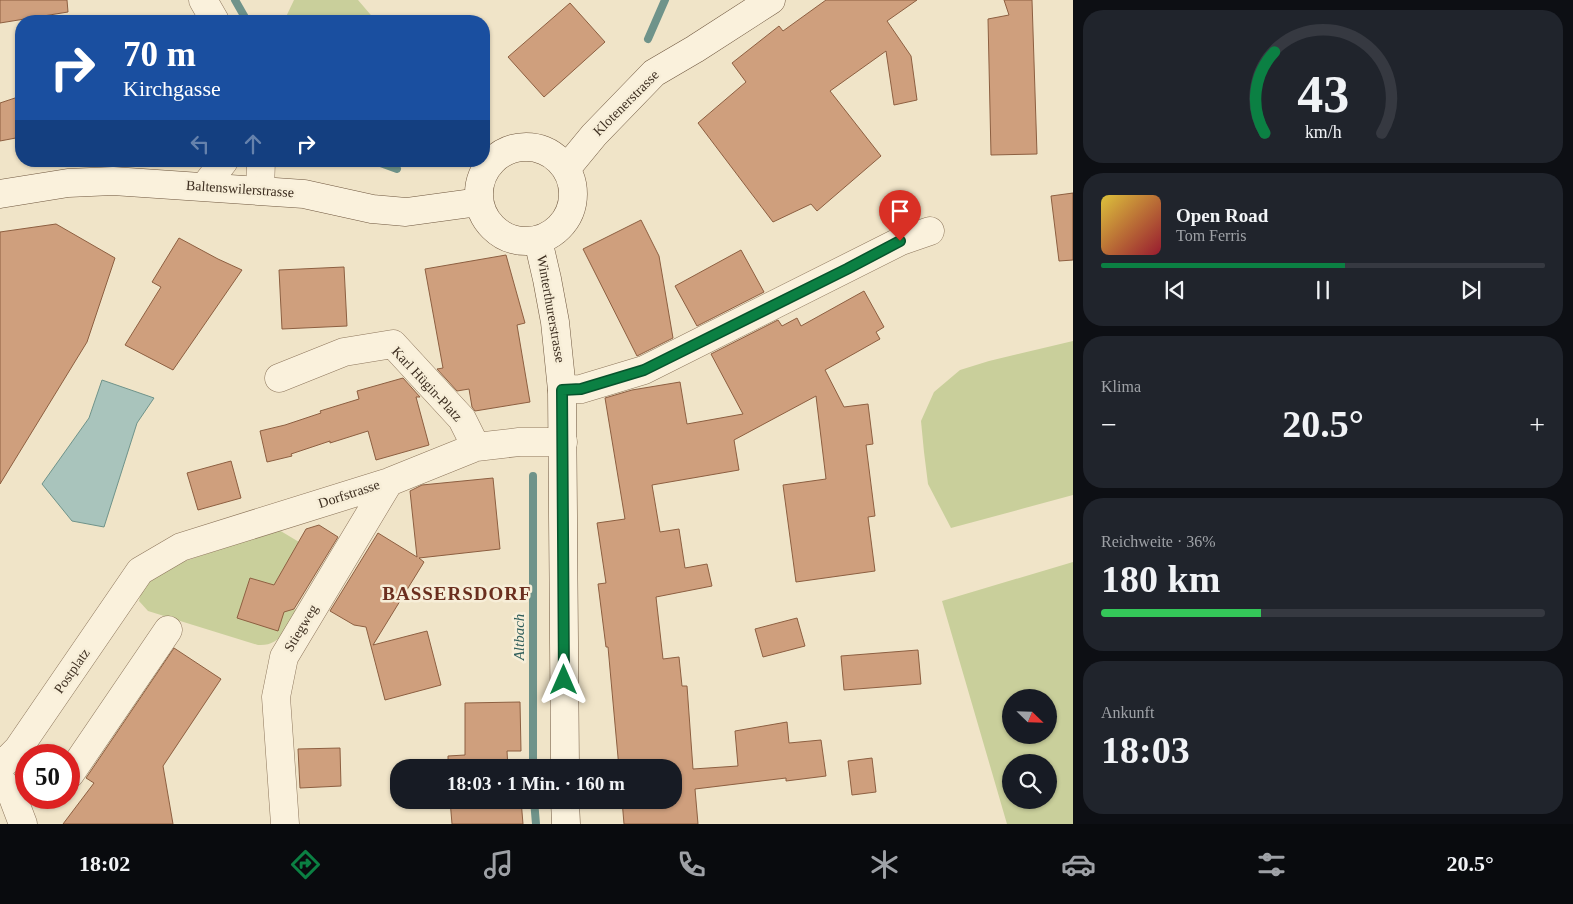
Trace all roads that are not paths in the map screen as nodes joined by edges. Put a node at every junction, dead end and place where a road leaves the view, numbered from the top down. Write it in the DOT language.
graph roads {
  1 [pos="203,0"];
  2 [pos="771,0"];
  3 [pos="212,15"];
  4 [pos="490,164"];
  5 [pos="219,167"];
  6 [pos="261,167"];
  7 [pos="488,167"];
  8 [pos="566,169"];
  9 [pos="205,186"];
  10 [pos="260,190"];
  11 [pos="0,194"];
  12 [pos="479,202"];
  13 [pos="930,231"];
  14 [pos="538,240"];
  15 [pos="280,378"];
  16 [pos="562,390"];
  17 [pos="563,442"];
  18 [pos="476,447"];
  19 [pos="389,482"];
  20 [pos="140,571"];
  21 [pos="168,630"];
  22 [pos="80,759"];
  23 [pos="565,759"];
  24 [pos="0,767"];
  25 [pos="0,779"];
  26 [pos="566,809"];
  27 [pos="23,824"];
  28 [pos="285,824"];
  29 [pos="566,824"];
  1 -- 3 [label="street"];
  2 -- 8 [label="street, Klotenerstrasse"];
  4 -- 8 [label="street"];
  5 -- 9 [label="street"];
  6 -- 10 [label="street"];
  7 -- 12 [label="street"];
  8 -- 14 [label="street"];
  9 -- 10 [label="street, Baltenswilerstrasse"];
  9 -- 11 [label="street, Baltenswilerstrasse"];
  10 -- 12 [label="street, Baltenswilerstrasse"];
  12 -- 14 [label="street"];
  13 -- 16 [label="street"];
  14 -- 16 [label="street, Winterthurerstrasse"];
  15 -- 18 [label="street, Karl Hügin-Platz"];
  16 -- 17 [label="street, Winterthurerstrasse"];
  17 -- 18 [label="street, Dorfstrasse"];
  17 -- 23 [label="street, Winterthurerstrasse"];
  18 -- 19 [label="street, Dorfstrasse"];
  19 -- 20 [label="street, Dorfstrasse"];
  19 -- 28 [label="street, Stiegweg"];
  20 -- 24 [label="street, Postplatz"];
  21 -- 22 [label="street"];
  25 -- 27 [label="street"];
  26 -- 29 [label="street"];
}
